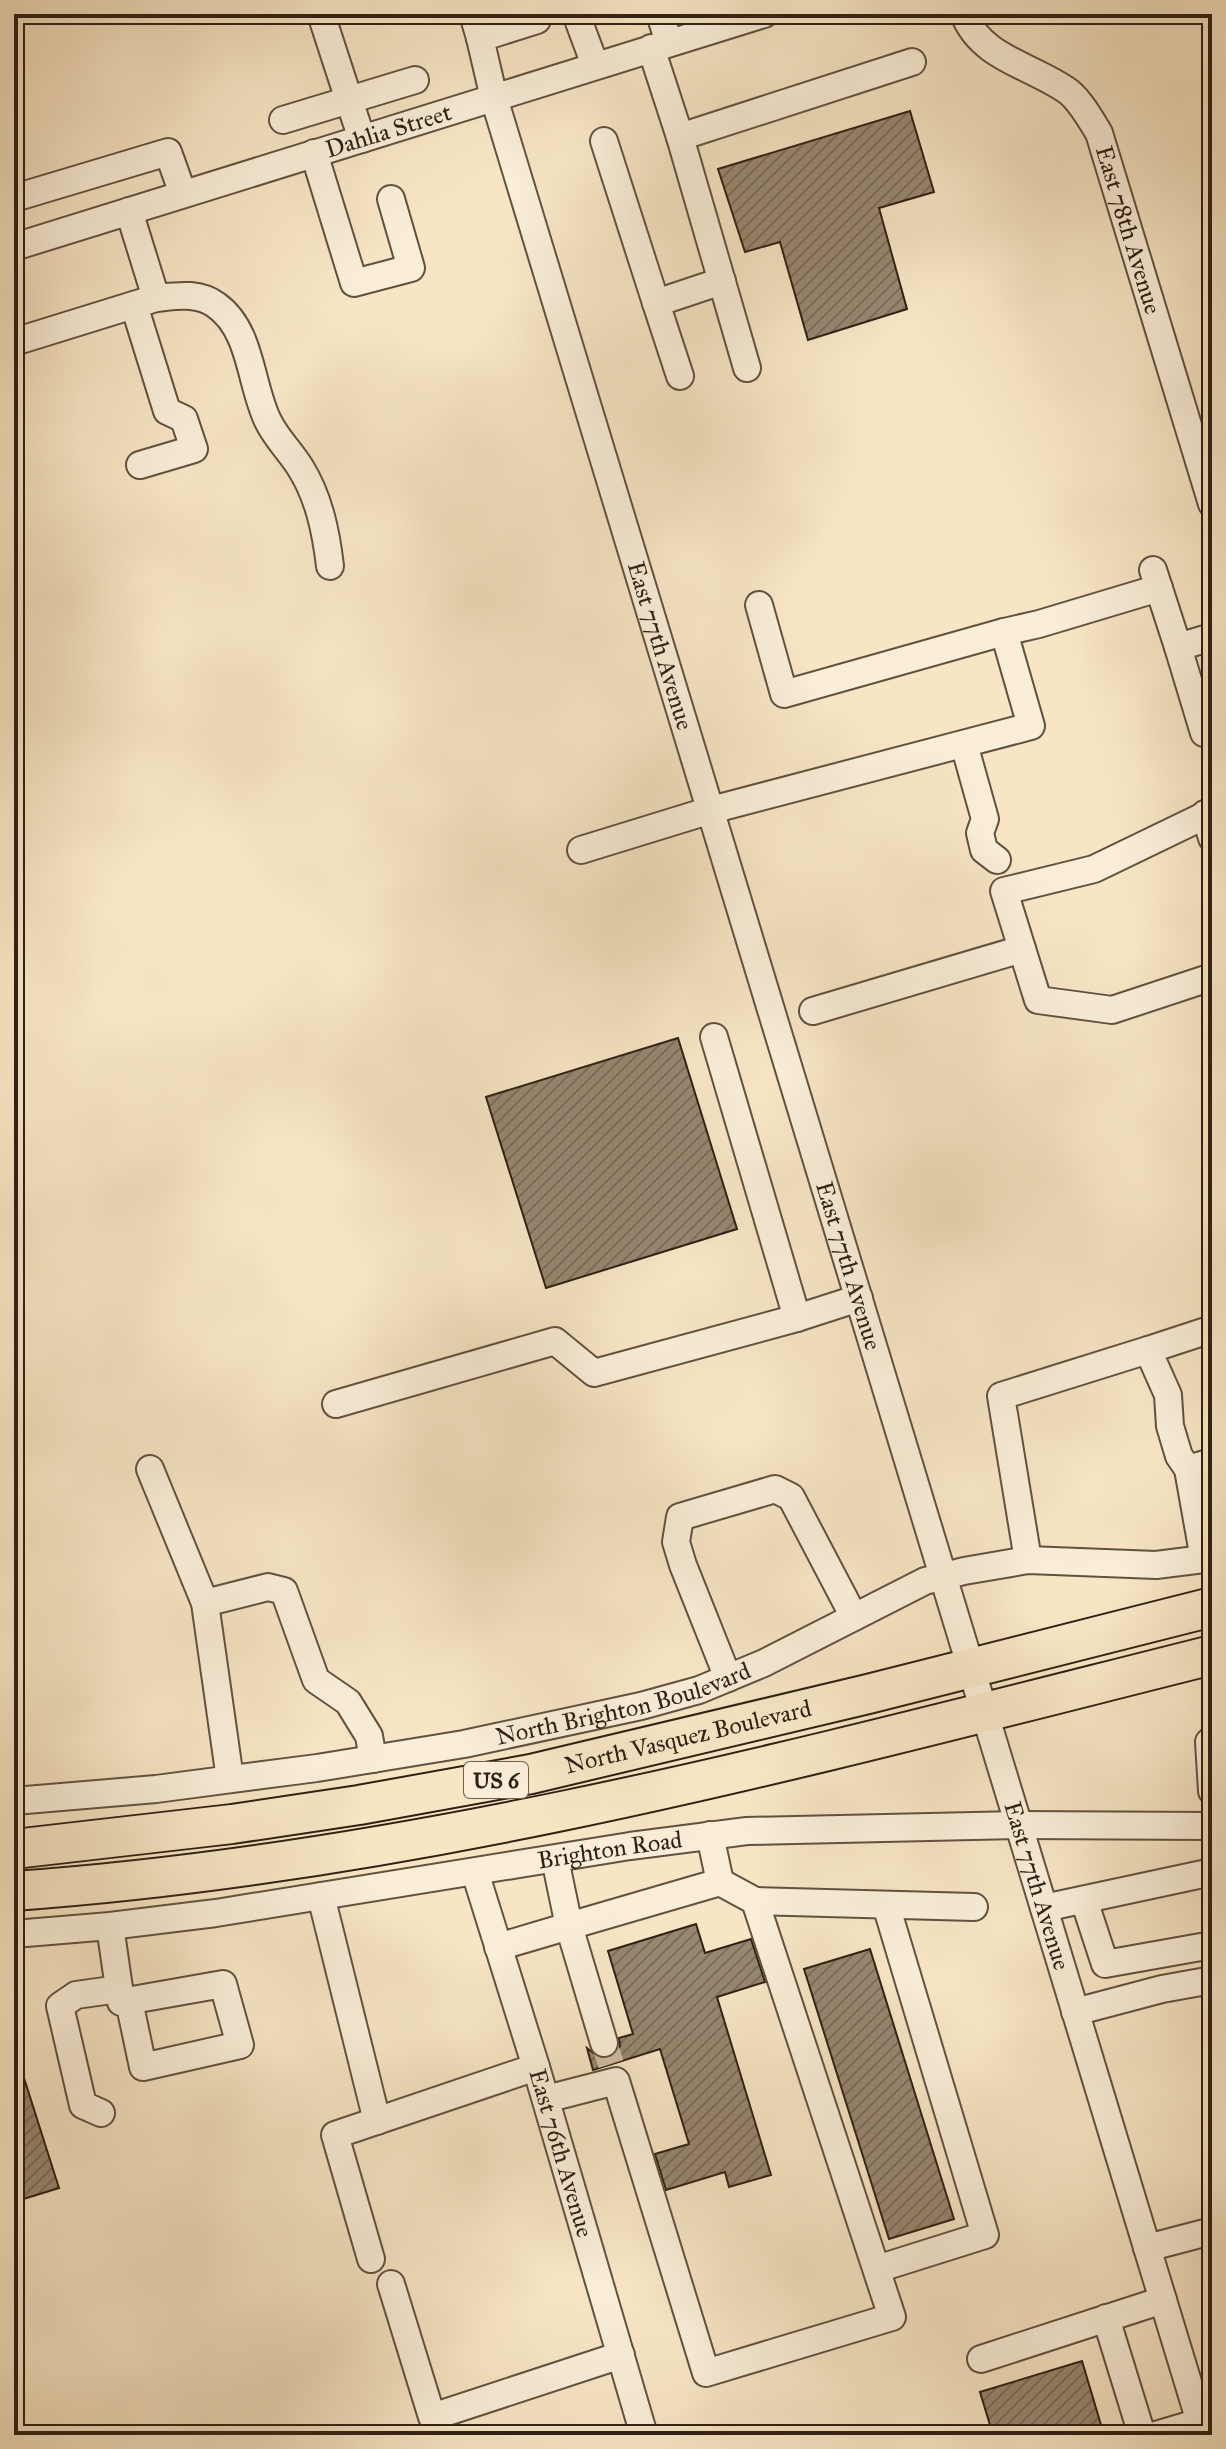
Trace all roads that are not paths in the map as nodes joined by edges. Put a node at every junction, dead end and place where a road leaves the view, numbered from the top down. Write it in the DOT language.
graph roads {
  1 [pos="321,14"];
  2 [pos="536,14"];
  3 [pos="576,14"];
  4 [pos="660,14"];
  5 [pos="964,14"];
  6 [pos="749,16"];
  7 [pos="476,26"];
  8 [pos="660,46"];
  9 [pos="912,62"];
  10 [pos="595,65"];
  11 [pos="415,80"];
  12 [pos="494,98"];
  13 [pos="349,100"];
  14 [pos="283,120"];
  15 [pos="680,137"];
  16 [pos="362,139"];
  17 [pos="604,141"];
  18 [pos="314,153"];
  19 [pos="183,194"];
  20 [pos="21,196"];
  21 [pos="391,199"];
  22 [pos="129,211"];
  23 [pos="14,247"];
  24 [pos="722,281"];
  25 [pos="145,302"];
  26 [pos="656,303"];
  27 [pos="14,342"];
  28 [pos="747,368"];
  29 [pos="680,376"];
  30 [pos="140,465"];
  31 [pos="1212,504"];
  32 [pos="330,566"];
  33 [pos="759,605"];
  34 [pos="1004,632"];
  35 [pos="1212,637"];
  36 [pos="1178,647"];
  37 [pos="1204,733"];
  38 [pos="964,744"];
  39 [pos="711,810"];
  40 [pos="1210,821"];
  41 [pos="581,850"];
  42 [pos="1004,891"];
  43 [pos="1022,949"];
  44 [pos="1212,977"];
  45 [pos="813,1011"];
  46 [pos="714,1037"];
  47 [pos="859,1298"];
  48 [pos="797,1318"];
  49 [pos="1212,1329"];
  50 [pos="1148,1350"];
  51 [pos="336,1404"];
  52 [pos="1200,1466"];
  53 [pos="150,1469"];
  54 [pos="1208,1559"];
  55 [pos="1028,1560"];
  56 [pos="943,1576"];
  57 [pos="205,1603"];
  58 [pos="1212,1607"];
  59 [pos="854,1617"];
  60 [pos="1212,1655"];
  61 [pos="971,1667"];
  62 [pos="728,1678"];
  63 [pos="984,1711"];
  64 [pos="1212,1739"];
  65 [pos="373,1759"];
  66 [pos="230,1779"];
  67 [pos="1212,1791"];
  68 [pos="14,1801"];
  69 [pos="1019,1825"];
  70 [pos="1212,1826"];
  71 [pos="710,1835"];
  72 [pos="14,1849"];
  73 [pos="555,1859"];
  74 [pos="475,1872"];
  75 [pos="1212,1872"];
  76 [pos="720,1882"];
  77 [pos="14,1891"];
  78 [pos="321,1896"];
  79 [pos="1084,1900"];
  80 [pos="755,1901"];
  81 [pos="886,1905"];
  82 [pos="974,1907"];
  83 [pos="1044,1908"];
  84 [pos="110,1926"];
  85 [pos="569,1926"];
  86 [pos="14,1934"];
  87 [pos="1212,1945"];
  88 [pos="498,1947"];
  89 [pos="1212,1980"];
  90 [pos="1075,2012"];
  91 [pos="610,2063"];
  92 [pos="536,2067"];
  93 [pos="546,2099"];
  94 [pos="101,2113"];
  95 [pos="377,2121"];
  96 [pos="1212,2231"];
  97 [pos="1147,2248"];
  98 [pos="371,2259"];
  99 [pos="877,2269"];
  100 [pos="391,2284"];
  101 [pos="1163,2300"];
  102 [pos="1106,2318"];
  103 [pos="621,2355"];
  104 [pos="981,2359"];
  105 [pos="1202,2428"];
  106 [pos="644,2435"];
  107 [pos="1142,2435"];
  108 [pos="1156,2435"];
  1 -- 13 [label="street"];
  2 -- 7 [label="street"];
  3 -- 10 [label="street"];
  4 -- 8 [label="street"];
  5 -- 31 [label="street, East 78th Avenue"];
  6 -- 8 [label="street, Dahlia Street"];
  7 -- 12 [label="street, East 77th Avenue"];
  8 -- 10 [label="street, Dahlia Street"];
  8 -- 15 [label="street"];
  9 -- 15 [label="street"];
  10 -- 12 [label="street, Dahlia Street"];
  11 -- 13 [label="street"];
  12 -- 16 [label="street, Dahlia Street"];
  12 -- 39 [label="street, East 77th Avenue"];
  13 -- 14 [label="street"];
  13 -- 16 [label="street"];
  15 -- 24 [label="street"];
  16 -- 18 [label="street, Dahlia Street"];
  17 -- 26 [label="street"];
  18 -- 19 [label="street, Dahlia Street"];
  18 -- 21 [label="street"];
  19 -- 20 [label="street"];
  19 -- 22 [label="street, Dahlia Street"];
  22 -- 23 [label="street, Dahlia Street"];
  22 -- 25 [label="street"];
  24 -- 26 [label="street"];
  24 -- 28 [label="street"];
  25 -- 27 [label="street"];
  25 -- 30 [label="street"];
  25 -- 32 [label="street"];
  26 -- 29 [label="street"];
  33 -- 34 [label="street"];
  34 -- 36 [label="street"];
  34 -- 38 [label="street"];
  35 -- 36 [label="street"];
  36 -- 37 [label="street"];
  38 -- 39 [label="street"];
  38 -- 42 [label="street"];
  39 -- 41 [label="street"];
  39 -- 47 [label="street, East 77th Avenue"];
  40 -- 42 [label="street"];
  42 -- 43 [label="street"];
  43 -- 44 [label="street"];
  43 -- 45 [label="street"];
  46 -- 48 [label="street"];
  47 -- 48 [label="street"];
  47 -- 56 [label="street, East 77th Avenue"];
  48 -- 51 [label="street"];
  49 -- 50 [label="street"];
  50 -- 52 [label="street"];
  50 -- 55 [label="street"];
  52 -- 54 [label="street"];
  53 -- 57 [label="street"];
  54 -- 55 [label="street, North Brighton Boulevard"];
  55 -- 56 [label="street, North Brighton Boulevard"];
  56 -- 59 [label="street, North Brighton Boulevard"];
  56 -- 61 [label="street, East 77th Avenue"];
  57 -- 65 [label="street"];
  57 -- 66 [label="street"];
  58 -- 61 [label="highway, North Vasquez Boulevard / US 6"];
  59 -- 62 [label="street, North Brighton Boulevard"];
  59 -- 62 [label="street"];
  60 -- 63 [label="highway, North Vasquez Boulevard / US 6"];
  61 -- 63 [label="street, East 77th Avenue"];
  61 -- 72 [label="highway, North Vasquez Boulevard / US 6"];
  62 -- 65 [label="street, North Brighton Boulevard"];
  63 -- 69 [label="street, East 77th Avenue"];
  63 -- 77 [label="highway, North Vasquez Boulevard / US 6"];
  64 -- 67 [label="street"];
  65 -- 66 [label="street, North Brighton Boulevard"];
  66 -- 68 [label="street, North Brighton Boulevard"];
  69 -- 70 [label="street, Brighton Road"];
  69 -- 71 [label="street, Brighton Road"];
  69 -- 83 [label="street, East 77th Avenue"];
  71 -- 73 [label="street, Brighton Road"];
  71 -- 76 [label="street"];
  73 -- 74 [label="street, Brighton Road"];
  73 -- 85 [label="street"];
  74 -- 78 [label="street, Brighton Road"];
  74 -- 88 [label="street, East 76th Avenue"];
  75 -- 79 [label="street"];
  76 -- 80 [label="street"];
  76 -- 85 [label="street"];
  78 -- 84 [label="street, Brighton Road"];
  78 -- 95 [label="street"];
  79 -- 83 [label="street"];
  79 -- 87 [label="street"];
  80 -- 81 [label="street"];
  80 -- 99 [label="street"];
  81 -- 82 [label="street"];
  81 -- 99 [label="street"];
  83 -- 90 [label="street, East 77th Avenue"];
  84 -- 86 [label="street, Brighton Road"];
  84 -- 94 [label="street"];
  85 -- 88 [label="street"];
  85 -- 91 [label="street"];
  88 -- 92 [label="street, East 76th Avenue"];
  89 -- 90 [label="street"];
  90 -- 97 [label="street, East 77th Avenue"];
  91 -- 93 [label="street"];
  91 -- 99 [label="street"];
  92 -- 93 [label="street, East 76th Avenue"];
  92 -- 95 [label="street"];
  93 -- 103 [label="street, East 76th Avenue"];
  95 -- 98 [label="street"];
  96 -- 97 [label="street"];
  97 -- 101 [label="street, East 77th Avenue"];
  100 -- 103 [label="street"];
  101 -- 102 [label="street"];
  101 -- 105 [label="street, East 77th Avenue"];
  102 -- 104 [label="street"];
  102 -- 107 [label="street"];
  103 -- 106 [label="street, East 76th Avenue"];
  105 -- 108 [label="street"];
}
